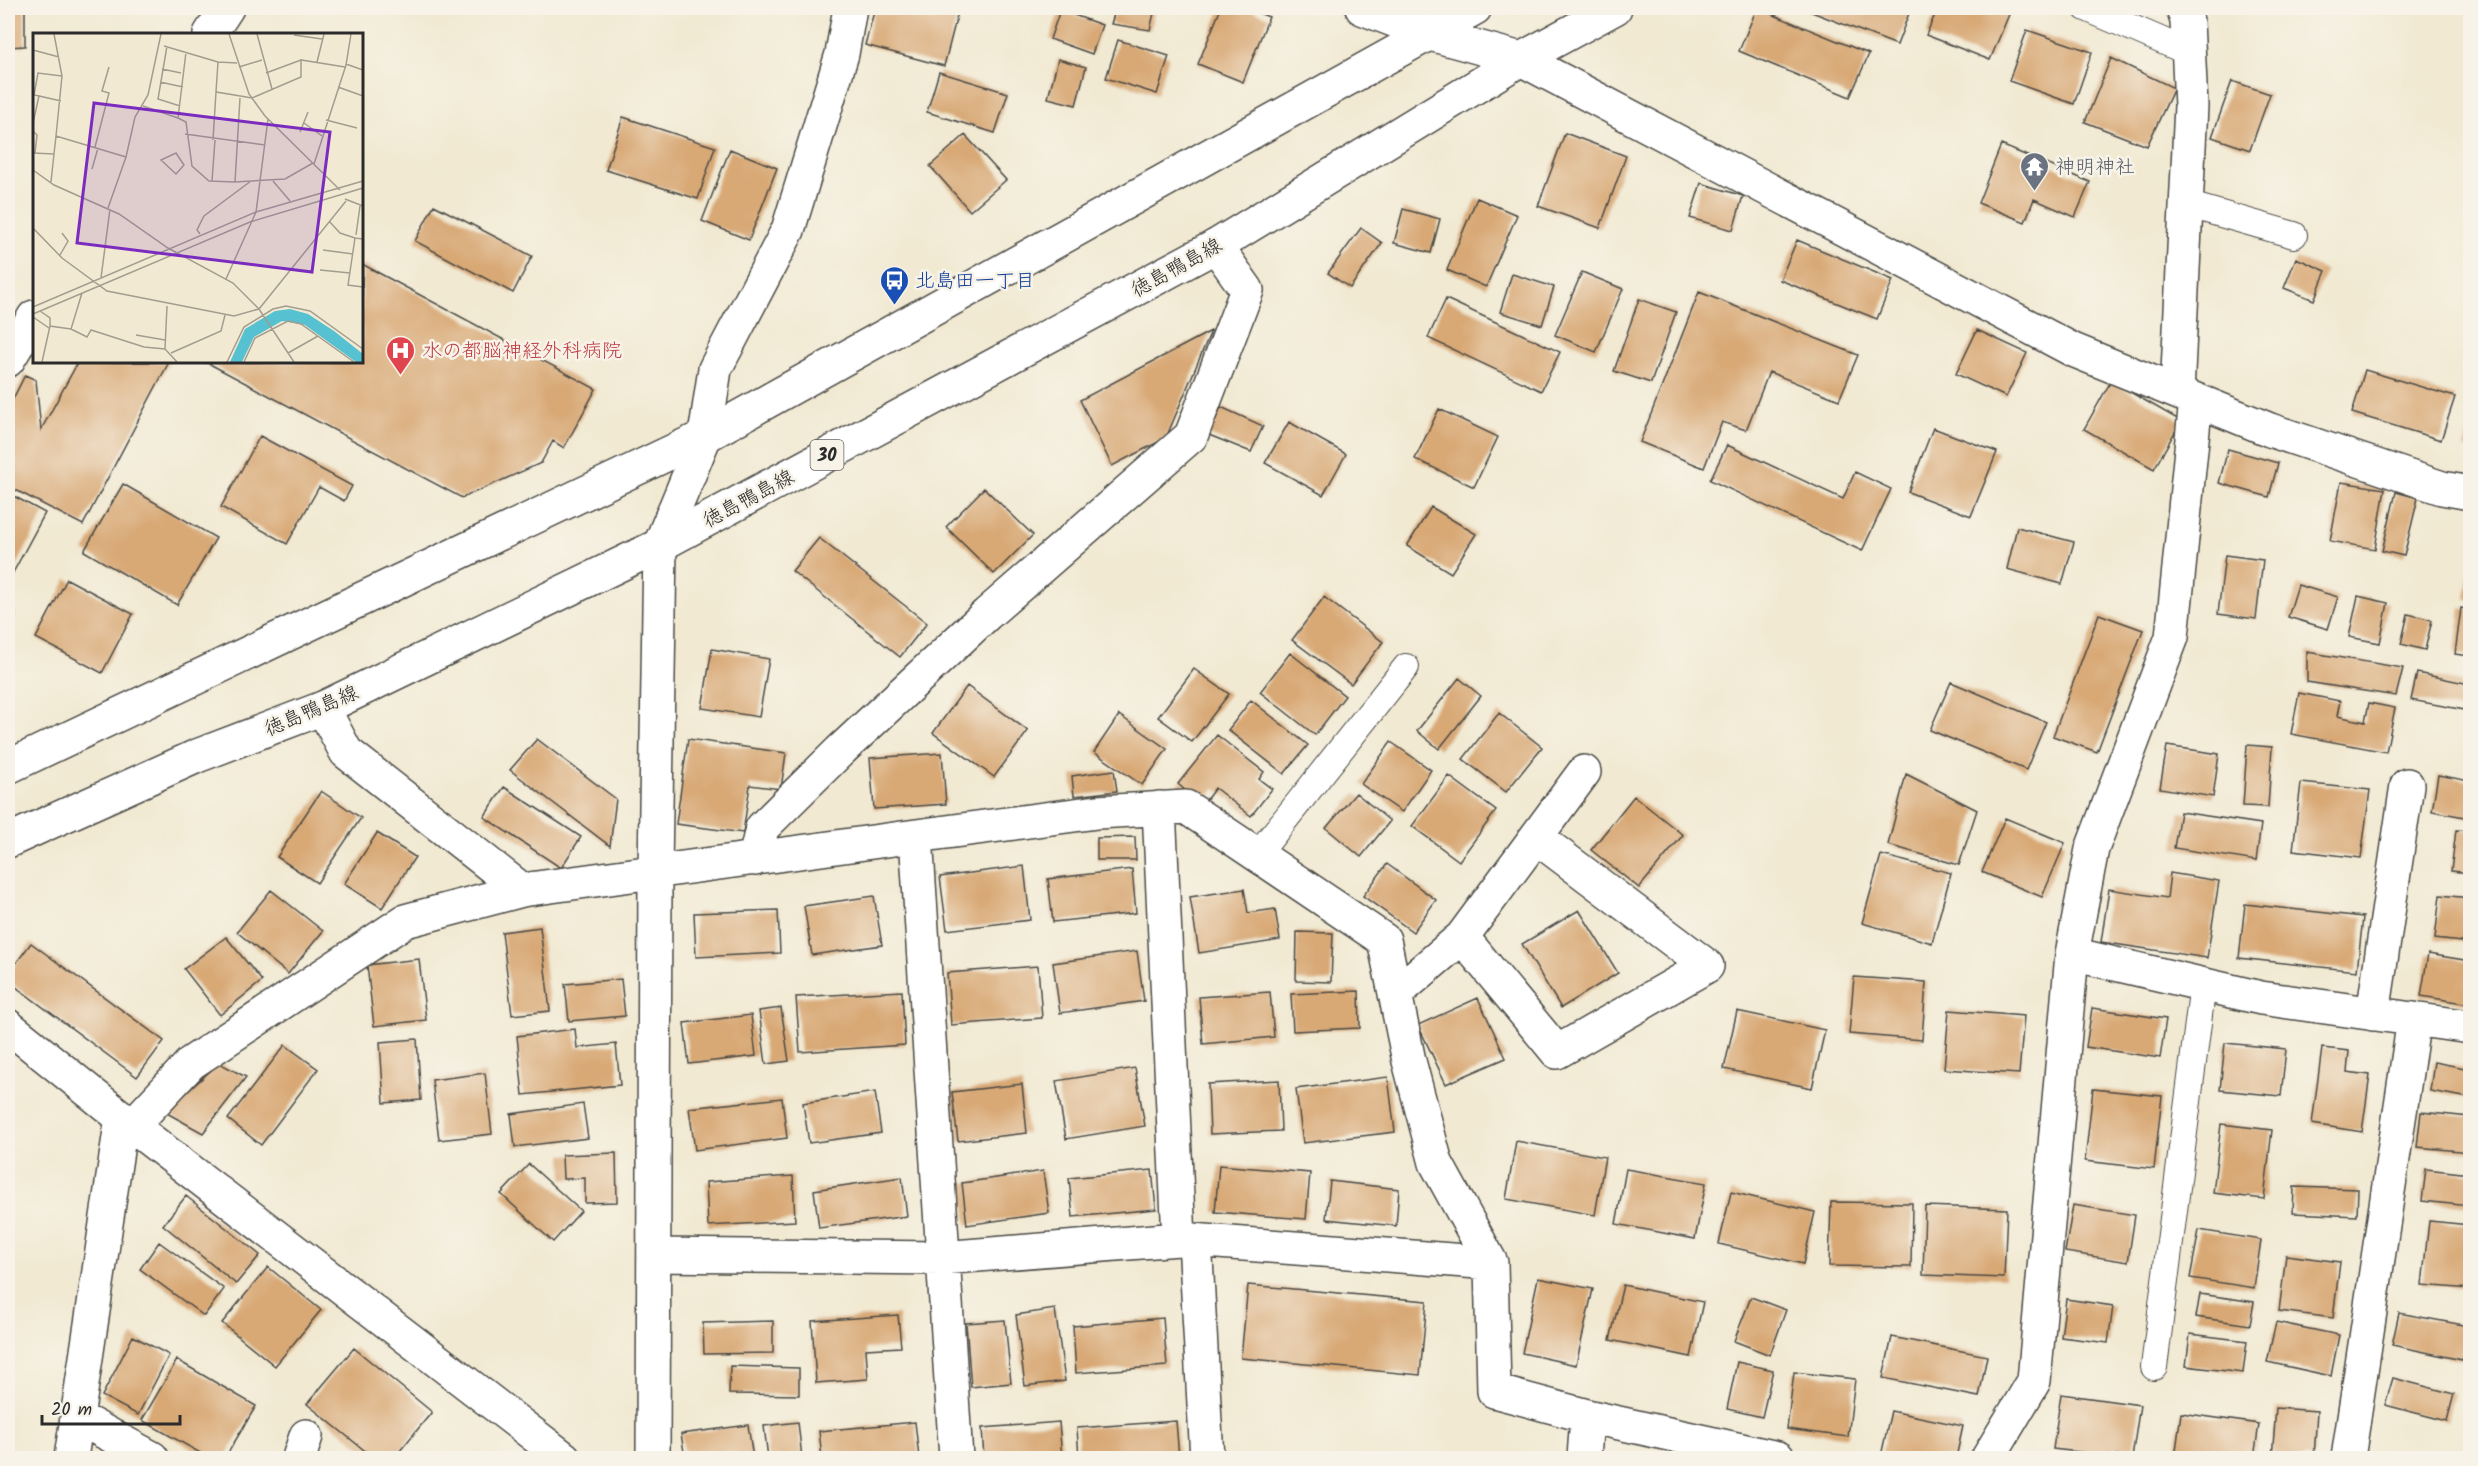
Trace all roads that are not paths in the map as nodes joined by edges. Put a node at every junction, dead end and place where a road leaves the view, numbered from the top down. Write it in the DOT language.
graph roads {
  1 [pos="227,8"];
  2 [pos="850,8"];
  3 [pos="1362,8"];
  4 [pos="1475,8"];
  5 [pos="1615,8"];
  6 [pos="2086,8"];
  7 [pos="2183,8"];
  8 [pos="211,33"];
  9 [pos="1430,34"];
  10 [pos="2188,52"];
  11 [pos="1521,59"];
  12 [pos="2186,204"];
  13 [pos="2294,235"];
  14 [pos="1216,246"];
  15 [pos="33,318"];
  16 [pos="8,360"];
  17 [pos="2187,396"];
  18 [pos="705,436"];
  19 [pos="2470,493"];
  20 [pos="660,545"];
  21 [pos="1406,667"];
  22 [pos="323,708"];
  23 [pos="8,767"];
  24 [pos="1584,771"];
  25 [pos="2407,785"];
  26 [pos="1159,808"];
  27 [pos="916,836"];
  28 [pos="1536,837"];
  29 [pos="8,841"];
  30 [pos="1257,855"];
  31 [pos="755,859"];
  32 [pos="655,873"];
  33 [pos="522,890"];
  34 [pos="1462,937"];
  35 [pos="2072,954"];
  36 [pos="2203,984"];
  37 [pos="1395,994"];
  38 [pos="2373,1014"];
  39 [pos="2414,1020"];
  40 [pos="8,1026"];
  41 [pos="2470,1028"];
  42 [pos="127,1121"];
  43 [pos="1187,1239"];
  44 [pos="654,1255"];
  45 [pos="941,1258"];
  46 [pos="1491,1263"];
  47 [pos="2154,1367"];
  48 [pos="1587,1416"];
  49 [pos="77,1417"];
  50 [pos="71,1458"];
  51 [pos="152,1458"];
  52 [pos="564,1458"];
  53 [pos="653,1458"];
  54 [pos="956,1458"];
  55 [pos="1207,1458"];
  56 [pos="1584,1458"];
  57 [pos="1778,1458"];
  58 [pos="1988,1458"];
  59 [pos="2348,1458"];
  1 -- 8 [label="street"];
  2 -- 18 [label="street"];
  3 -- 9 [label="street"];
  4 -- 9 [label="street"];
  5 -- 11 [label="street, 徳島鴨島線 / 30"];
  6 -- 10 [label="lane"];
  7 -- 10 [label="street"];
  9 -- 11 [label="street"];
  9 -- 18 [label="street"];
  10 -- 12 [label="street"];
  11 -- 14 [label="street, 徳島鴨島線 / 30"];
  11 -- 17 [label="street"];
  12 -- 13 [label="lane"];
  12 -- 17 [label="street"];
  14 -- 20 [label="street, 徳島鴨島線 / 30"];
  14 -- 31 [label="street"];
  15 -- 16 [label="street"];
  17 -- 19 [label="street"];
  17 -- 35 [label="street"];
  18 -- 20 [label="street"];
  18 -- 23 [label="street"];
  20 -- 22 [label="street, 徳島鴨島線 / 30"];
  20 -- 32 [label="street"];
  21 -- 30 [label="lane"];
  22 -- 29 [label="street, 徳島鴨島線 / 30"];
  22 -- 33 [label="street"];
  24 -- 28 [label="street"];
  25 -- 38 [label="street"];
  26 -- 27 [label="street"];
  26 -- 30 [label="street"];
  26 -- 43 [label="street"];
  27 -- 31 [label="street"];
  27 -- 45 [label="street"];
  28 -- 34 [label="street"];
  28 -- 34 [label="street"];
  30 -- 37 [label="street"];
  31 -- 32 [label="street"];
  32 -- 33 [label="street"];
  32 -- 44 [label="street"];
  33 -- 42 [label="street"];
  34 -- 37 [label="street"];
  35 -- 36 [label="street"];
  35 -- 58 [label="street"];
  36 -- 38 [label="street"];
  36 -- 47 [label="lane"];
  37 -- 46 [label="street"];
  38 -- 39 [label="street"];
  39 -- 41 [label="street"];
  39 -- 59 [label="street"];
  40 -- 42 [label="street"];
  42 -- 49 [label="street"];
  42 -- 52 [label="street"];
  43 -- 45 [label="street"];
  43 -- 46 [label="street"];
  43 -- 55 [label="street"];
  44 -- 45 [label="street"];
  44 -- 53 [label="street"];
  45 -- 54 [label="street"];
  46 -- 48 [label="street"];
  48 -- 56 [label="street"];
  48 -- 57 [label="street"];
  49 -- 50 [label="street"];
  49 -- 51 [label="street"];
}
